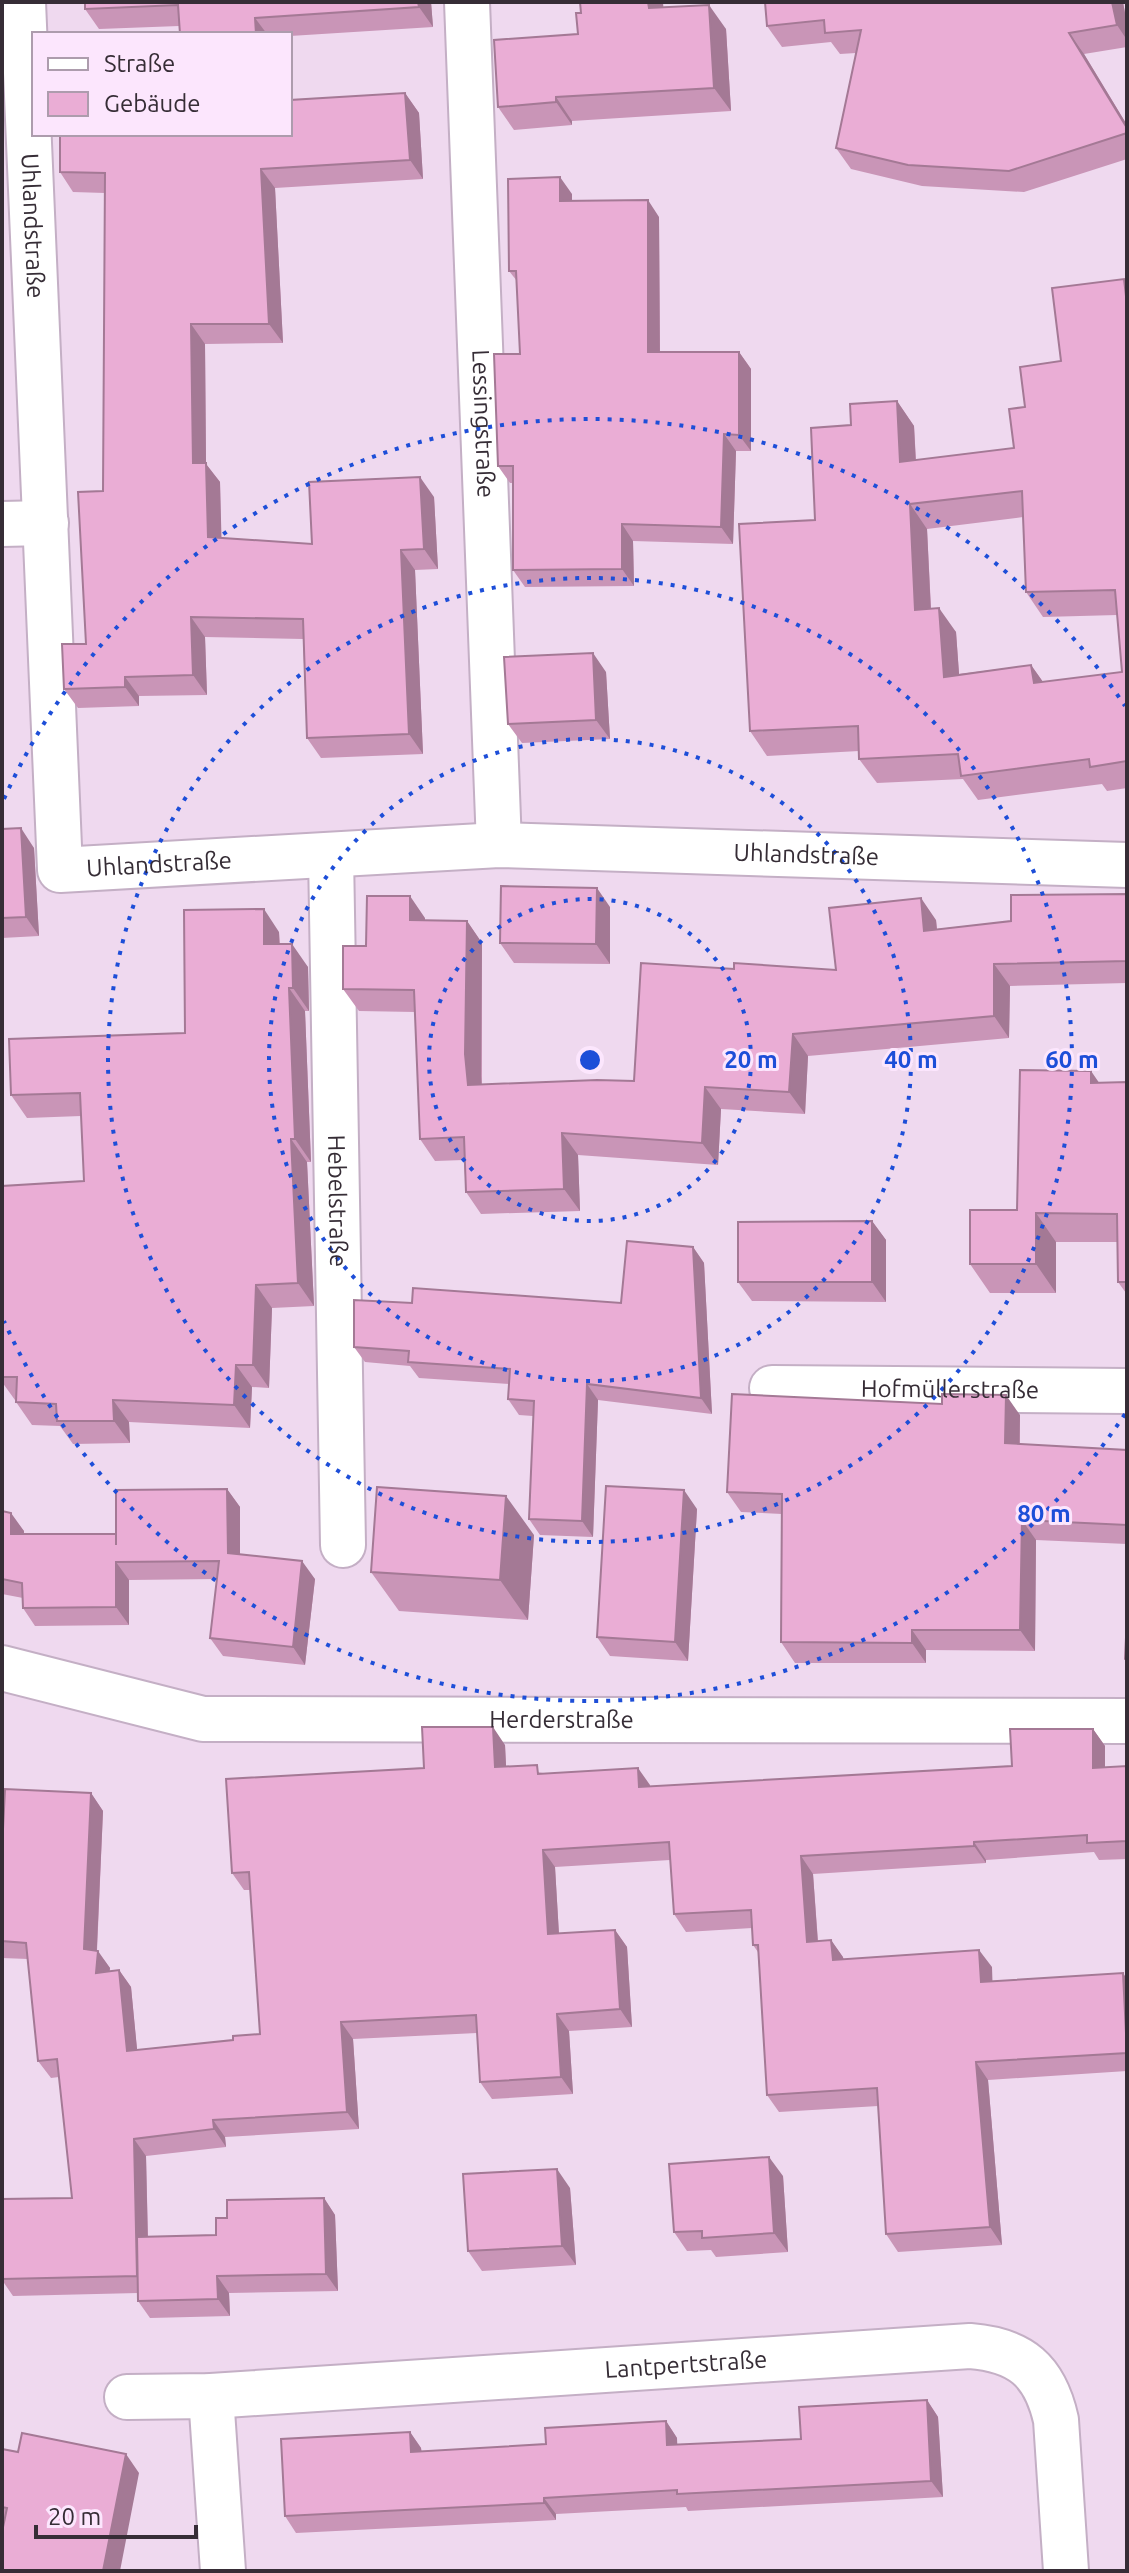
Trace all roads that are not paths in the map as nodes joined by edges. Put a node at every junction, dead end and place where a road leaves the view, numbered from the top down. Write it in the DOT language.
graph roads {
  1 [pos="23,2"];
  2 [pos="467,2"];
  3 [pos="46,523"];
  4 [pos="2,524"];
  5 [pos="499,845"];
  6 [pos="331,855"];
  7 [pos="1127,865"];
  8 [pos="772,1388"];
  9 [pos="1127,1391"];
  10 [pos="343,1545"];
  11 [pos="2,1668"];
  12 [pos="1127,1721"];
  13 [pos="211,2396"];
  14 [pos="127,2397"];
  15 [pos="223,2571"];
  16 [pos="1066,2571"];
  1 -- 3 [label="street, Uhlandstraße"];
  2 -- 5 [label="street, Lessingstraße"];
  3 -- 4 [label="street"];
  3 -- 6 [label="street, Uhlandstraße"];
  5 -- 6 [label="street, Uhlandstraße"];
  5 -- 7 [label="street, Uhlandstraße"];
  6 -- 10 [label="street, Hebelstraße"];
  8 -- 9 [label="street, Hofmüllerstraße"];
  11 -- 12 [label="street, Herderstraße"];
  13 -- 14 [label="street, Lantpertstraße"];
  13 -- 15 [label="street"];
  13 -- 16 [label="street, Lantpertstraße"];
}
